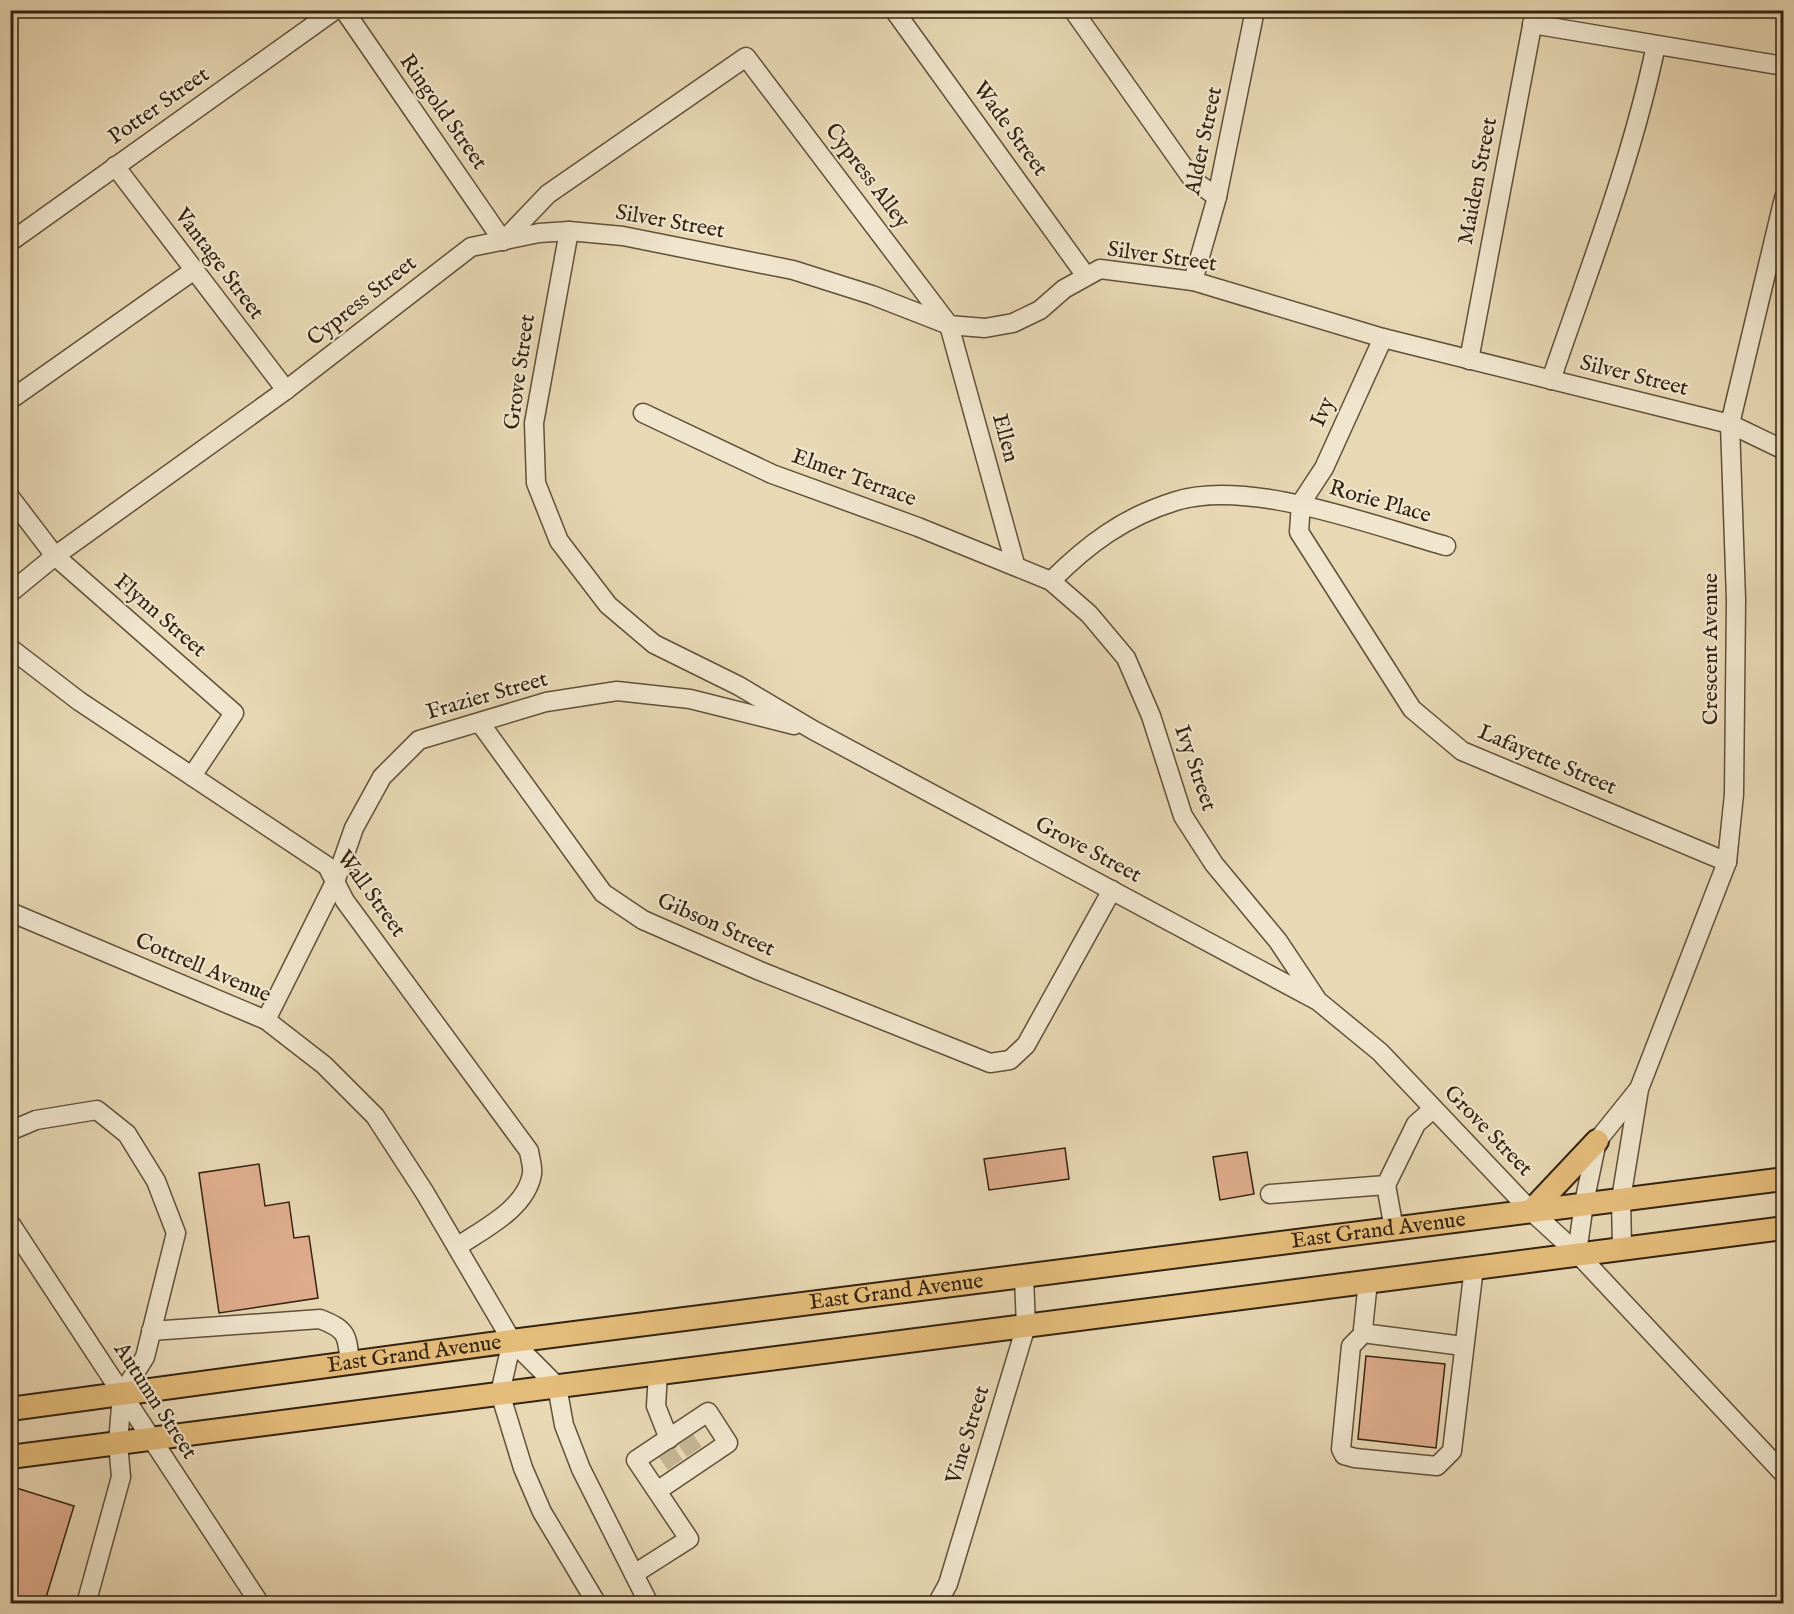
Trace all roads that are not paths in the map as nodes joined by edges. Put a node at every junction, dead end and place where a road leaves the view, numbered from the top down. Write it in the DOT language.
graph roads {
  1 [pos="335,10"];
  2 [pos="344,10"];
  3 [pos="894,10"];
  4 [pos="1073,10"];
  5 [pos="1255,10"];
  6 [pos="1533,17"];
  7 [pos="1656,45"];
  8 [pos="1784,66"];
  9 [pos="115,166"];
  10 [pos="1217,197"];
  11 [pos="1784,198"];
  12 [pos="568,231"];
  13 [pos="503,241"];
  14 [pos="10,242"];
  15 [pos="193,271"];
  16 [pos="1086,276"];
  17 [pos="1193,281"];
  18 [pos="949,325"];
  19 [pos="1383,338"];
  20 [pos="1469,360"];
  21 [pos="1551,380"];
  22 [pos="286,390"];
  23 [pos="10,400"];
  24 [pos="643,413"];
  25 [pos="1730,424"];
  26 [pos="1784,450"];
  27 [pos="10,497"];
  28 [pos="1301,503"];
  29 [pos="1446,546"];
  30 [pos="54,556"];
  31 [pos="1015,564"];
  32 [pos="1051,581"];
  33 [pos="10,593"];
  34 [pos="10,648"];
  35 [pos="480,723"];
  36 [pos="813,730"];
  37 [pos="192,776"];
  38 [pos="1727,862"];
  39 [pos="335,882"];
  40 [pos="1112,890"];
  41 [pos="10,912"];
  42 [pos="1318,1001"];
  43 [pos="266,1020"];
  44 [pos="1639,1089"];
  45 [pos="1433,1109"];
  46 [pos="10,1131"];
  47 [pos="1597,1141"];
  48 [pos="1784,1179"];
  49 [pos="1386,1185"];
  50 [pos="1270,1194"];
  51 [pos="1621,1198"];
  52 [pos="1584,1203"];
  53 [pos="1531,1211"];
  54 [pos="10,1223"];
  55 [pos="1784,1228"];
  56 [pos="1394,1229"];
  57 [pos="457,1247"];
  58 [pos="1622,1248"];
  59 [pos="1577,1253"];
  60 [pos="1474,1267"];
  61 [pos="1024,1278"];
  62 [pos="1368,1281"];
  63 [pos="1026,1326"];
  64 [pos="152,1331"];
  65 [pos="1366,1331"];
  66 [pos="512,1341"];
  67 [pos="1463,1346"];
  68 [pos="350,1364"];
  69 [pos="658,1373"];
  70 [pos="557,1386"];
  71 [pos="500,1393"];
  72 [pos="122,1394"];
  73 [pos="10,1409"];
  74 [pos="151,1439"];
  75 [pos="672,1440"];
  76 [pos="118,1443"];
  77 [pos="10,1456"];
  78 [pos="1784,1474"];
  79 [pos="657,1491"];
  80 [pos="634,1574"];
  81 [pos="86,1604"];
  82 [pos="260,1604"];
  83 [pos="597,1604"];
  84 [pos="649,1604"];
  85 [pos="937,1604"];
  1 -- 9 [label="street, Potter Street"];
  2 -- 13 [label="street, Ringold Street"];
  3 -- 16 [label="street, Wade Street"];
  4 -- 10 [label="street"];
  5 -- 10 [label="street, Alder Street"];
  6 -- 7 [label="street"];
  6 -- 20 [label="street, Maiden Street"];
  7 -- 8 [label="street"];
  7 -- 21 [label="street"];
  9 -- 14 [label="street, Potter Street"];
  9 -- 15 [label="street, Vantage Street"];
  10 -- 17 [label="street, Alder Street"];
  11 -- 25 [label="street, Crescent Avenue"];
  12 -- 13 [label="street, Silver Street"];
  12 -- 18 [label="street, Silver Street"];
  12 -- 36 [label="street, Grove Street"];
  13 -- 18 [label="street, Cypress Alley"];
  13 -- 22 [label="street, Cypress Street"];
  15 -- 22 [label="street, Vantage Street"];
  15 -- 23 [label="street"];
  16 -- 17 [label="street, Silver Street"];
  16 -- 18 [label="street, Silver Street"];
  17 -- 19 [label="street, Silver Street"];
  18 -- 31 [label="street, Ellen"];
  19 -- 20 [label="street, Silver Street"];
  19 -- 28 [label="street, Ivy"];
  20 -- 21 [label="street, Silver Street"];
  21 -- 25 [label="street, Silver Street"];
  22 -- 30 [label="street, Cypress Street"];
  24 -- 31 [label="street, Elmer Terrace"];
  25 -- 26 [label="street, Silver Street"];
  25 -- 38 [label="street, Crescent Avenue"];
  27 -- 30 [label="street, Flynn Street"];
  28 -- 29 [label="street, Rorie Place"];
  28 -- 32 [label="street, Rorie Place"];
  28 -- 38 [label="street, Lafayette Street"];
  30 -- 33 [label="street, Cypress Street"];
  30 -- 37 [label="street, Flynn Street"];
  31 -- 32 [label="street, Elmer Terrace"];
  32 -- 42 [label="street, Ivy Street"];
  34 -- 37 [label="street, Wall Street"];
  35 -- 36 [label="street, Frazier Street"];
  35 -- 39 [label="street, Frazier Street"];
  35 -- 40 [label="street, Gibson Street"];
  36 -- 40 [label="street, Grove Street"];
  37 -- 39 [label="street, Wall Street"];
  38 -- 44 [label="street, Crescent Avenue"];
  39 -- 43 [label="street, Frazier Street"];
  39 -- 57 [label="street, Wall Street"];
  40 -- 42 [label="street, Grove Street"];
  41 -- 43 [label="street, Cottrell Avenue"];
  42 -- 45 [label="street, Grove Street"];
  43 -- 57 [label="street, Cottrell Avenue"];
  44 -- 47 [label="street, Crescent Avenue"];
  44 -- 51 [label="street, Crescent Avenue"];
  45 -- 49 [label="street"];
  45 -- 53 [label="street, Grove Street"];
  46 -- 64 [label="street"];
  47 -- 52 [label="street, Crescent Avenue"];
  47 -- 53 [label="main road"];
  48 -- 51 [label="main road, East Grand Avenue"];
  49 -- 50 [label="street"];
  49 -- 56 [label="street"];
  51 -- 52 [label="main road, East Grand Avenue"];
  51 -- 58 [label="street, Crescent Avenue"];
  52 -- 53 [label="main road, East Grand Avenue"];
  52 -- 59 [label="street, Crescent Avenue"];
  53 -- 56 [label="main road, East Grand Avenue"];
  53 -- 59 [label="street, Grove Street"];
  54 -- 72 [label="street, Autumn Street"];
  55 -- 58 [label="main road"];
  56 -- 61 [label="main road, East Grand Avenue"];
  57 -- 66 [label="street, Cottrell Avenue"];
  58 -- 59 [label="main road"];
  59 -- 60 [label="main road"];
  59 -- 78 [label="street, Grove Street"];
  60 -- 62 [label="main road"];
  60 -- 67 [label="street"];
  61 -- 63 [label="street, Vine Street"];
  61 -- 66 [label="main road, East Grand Avenue"];
  62 -- 63 [label="main road"];
  62 -- 65 [label="street"];
  63 -- 69 [label="main road"];
  63 -- 85 [label="street, Vine Street"];
  64 -- 68 [label="street"];
  64 -- 72 [label="street"];
  65 -- 67 [label="street"];
  65 -- 67 [label="street"];
  66 -- 68 [label="main road, East Grand Avenue"];
  66 -- 70 [label="street, Cottrell Avenue"];
  66 -- 71 [label="street"];
  68 -- 72 [label="main road, East Grand Avenue"];
  69 -- 70 [label="main road"];
  69 -- 75 [label="street"];
  70 -- 71 [label="main road"];
  70 -- 80 [label="street"];
  71 -- 74 [label="main road"];
  71 -- 83 [label="street"];
  72 -- 73 [label="main road, East Grand Avenue"];
  72 -- 74 [label="street, Autumn Street"];
  72 -- 76 [label="street"];
  74 -- 76 [label="main road"];
  74 -- 82 [label="street, Autumn Street"];
  75 -- 79 [label="street"];
  75 -- 79 [label="street"];
  76 -- 77 [label="main road"];
  76 -- 81 [label="street"];
  79 -- 80 [label="street"];
  80 -- 84 [label="street"];
}
